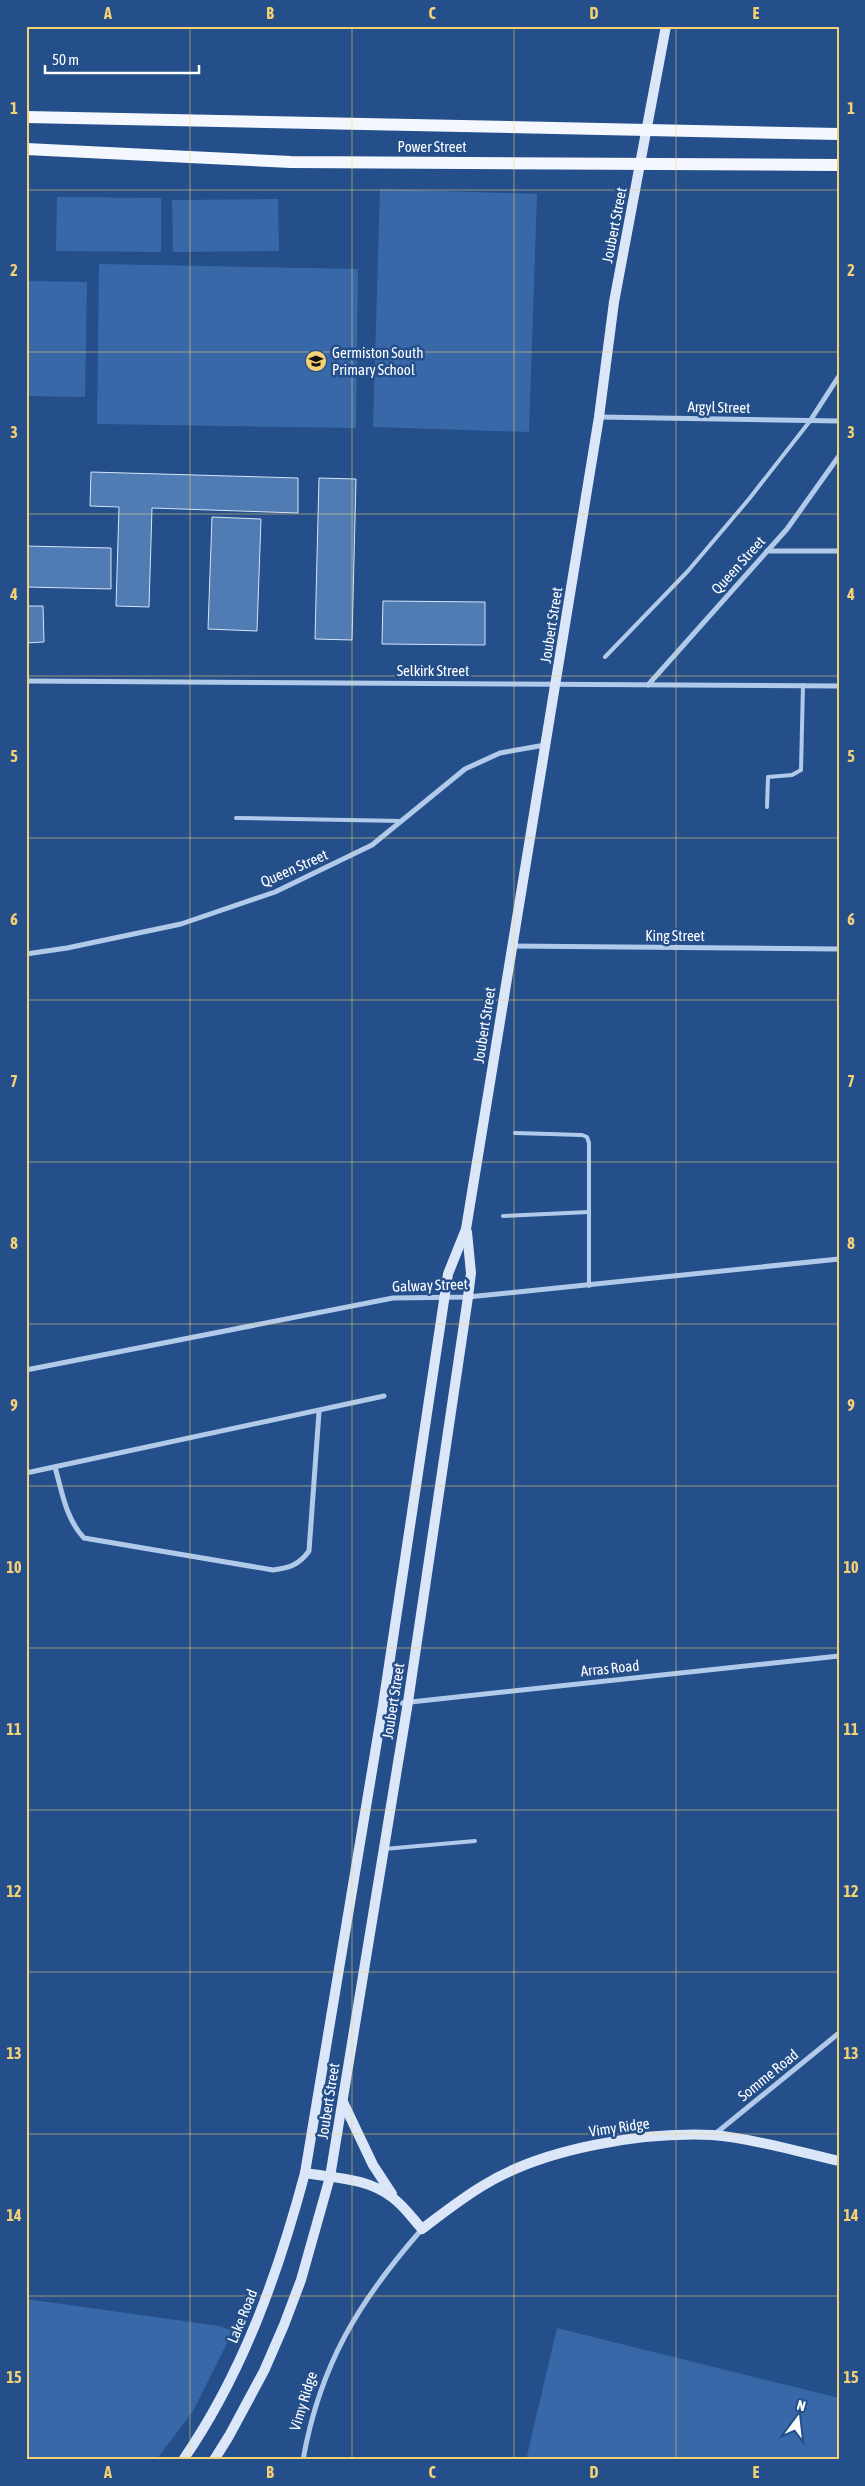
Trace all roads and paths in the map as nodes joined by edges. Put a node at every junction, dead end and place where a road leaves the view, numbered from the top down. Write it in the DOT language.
graph roads {
  1 [pos="666,26"];
  2 [pos="26,117"];
  3 [pos="647,130"];
  4 [pos="839,134"];
  5 [pos="26,149"];
  6 [pos="641,163"];
  7 [pos="839,165"];
  8 [pos="839,376"];
  9 [pos="599,417"];
  10 [pos="810,421"];
  11 [pos="839,421"];
  12 [pos="839,456"];
  13 [pos="767,551"];
  14 [pos="839,552"];
  15 [pos="605,657"];
  16 [pos="26,681"];
  17 [pos="556,684"];
  18 [pos="648,685"];
  19 [pos="803,685"];
  20 [pos="839,686"];
  21 [pos="545,745"];
  22 [pos="767,807"];
  23 [pos="236,818"];
  24 [pos="403,821"];
  25 [pos="512,946"];
  26 [pos="839,948"];
  27 [pos="26,954"];
  28 [pos="515,1133"];
  29 [pos="589,1212"];
  30 [pos="503,1216"];
  31 [pos="466,1229"];
  32 [pos="839,1259"];
  33 [pos="589,1286"];
  34 [pos="445,1297"];
  35 [pos="468,1297"];
  36 [pos="26,1370"];
  37 [pos="384,1396"];
  38 [pos="319,1412"];
  39 [pos="56,1466"];
  40 [pos="26,1473"];
  41 [pos="839,1656"];
  42 [pos="408,1702"];
  43 [pos="383,1705"];
  44 [pos="474,1841"];
  45 [pos="384,1849"];
  46 [pos="839,2033"];
  47 [pos="343,2102"];
  48 [pos="713,2136"];
  49 [pos="839,2161"];
  50 [pos="305,2173"];
  51 [pos="330,2177"];
  52 [pos="395,2199"];
  53 [pos="422,2229"];
  54 [pos="183,2460"];
  55 [pos="214,2460"];
  56 [pos="303,2460"];
  1 -- 3 [label="main road, Joubert Street"];
  2 -- 3 [label="main road, Power Street"];
  3 -- 4 [label="main road, Power Street"];
  3 -- 6 [label="main road, Joubert Street"];
  5 -- 6 [label="main road, Power Street"];
  6 -- 7 [label="main road, Power Street"];
  6 -- 9 [label="main road, Joubert Street"];
  8 -- 10 [label="street"];
  9 -- 10 [label="street, Argyl Street"];
  9 -- 17 [label="main road, Joubert Street"];
  10 -- 11 [label="street, Argyl Street"];
  10 -- 15 [label="lane"];
  12 -- 13 [label="street, Queen Street"];
  13 -- 14 [label="street"];
  13 -- 18 [label="street, Queen Street"];
  16 -- 17 [label="street, Selkirk Street"];
  17 -- 18 [label="street, Selkirk Street"];
  17 -- 21 [label="main road, Joubert Street"];
  18 -- 19 [label="street, Selkirk Street"];
  19 -- 20 [label="street, Selkirk Street"];
  19 -- 22 [label="lane"];
  21 -- 24 [label="street, Queen Street"];
  21 -- 25 [label="main road, Joubert Street"];
  23 -- 24 [label="lane"];
  24 -- 27 [label="street, Queen Street"];
  25 -- 26 [label="street, King Street"];
  25 -- 31 [label="main road, Joubert Street"];
  28 -- 29 [label="lane"];
  29 -- 30 [label="lane"];
  29 -- 33 [label="lane"];
  31 -- 34 [label="main road, Joubert Street"];
  31 -- 35 [label="main road, Joubert Street"];
  32 -- 33 [label="street, Galway Street"];
  33 -- 35 [label="street, Galway Street"];
  34 -- 35 [label="street, Galway Street"];
  34 -- 36 [label="street, Galway Street"];
  34 -- 43 [label="main road, Joubert Street"];
  35 -- 42 [label="main road, Joubert Street"];
  37 -- 38 [label="street"];
  38 -- 39 [label="street"];
  38 -- 39 [label="street"];
  39 -- 40 [label="street"];
  41 -- 42 [label="street, Arras Road"];
  42 -- 43 [label="street, Arras Road"];
  42 -- 45 [label="main road, Joubert Street"];
  43 -- 50 [label="main road, Joubert Street"];
  44 -- 45 [label="lane"];
  45 -- 47 [label="main road, Joubert Street"];
  46 -- 48 [label="street, Somme Road"];
  47 -- 51 [label="main road, Joubert Street"];
  47 -- 52 [label="main road"];
  48 -- 49 [label="main road, Vimy Ridge"];
  48 -- 53 [label="main road, Vimy Ridge"];
  50 -- 51 [label="main road"];
  50 -- 54 [label="main road, Lake Road"];
  51 -- 52 [label="main road"];
  51 -- 55 [label="main road"];
  52 -- 53 [label="main road"];
  53 -- 56 [label="street, Vimy Ridge"];
}
